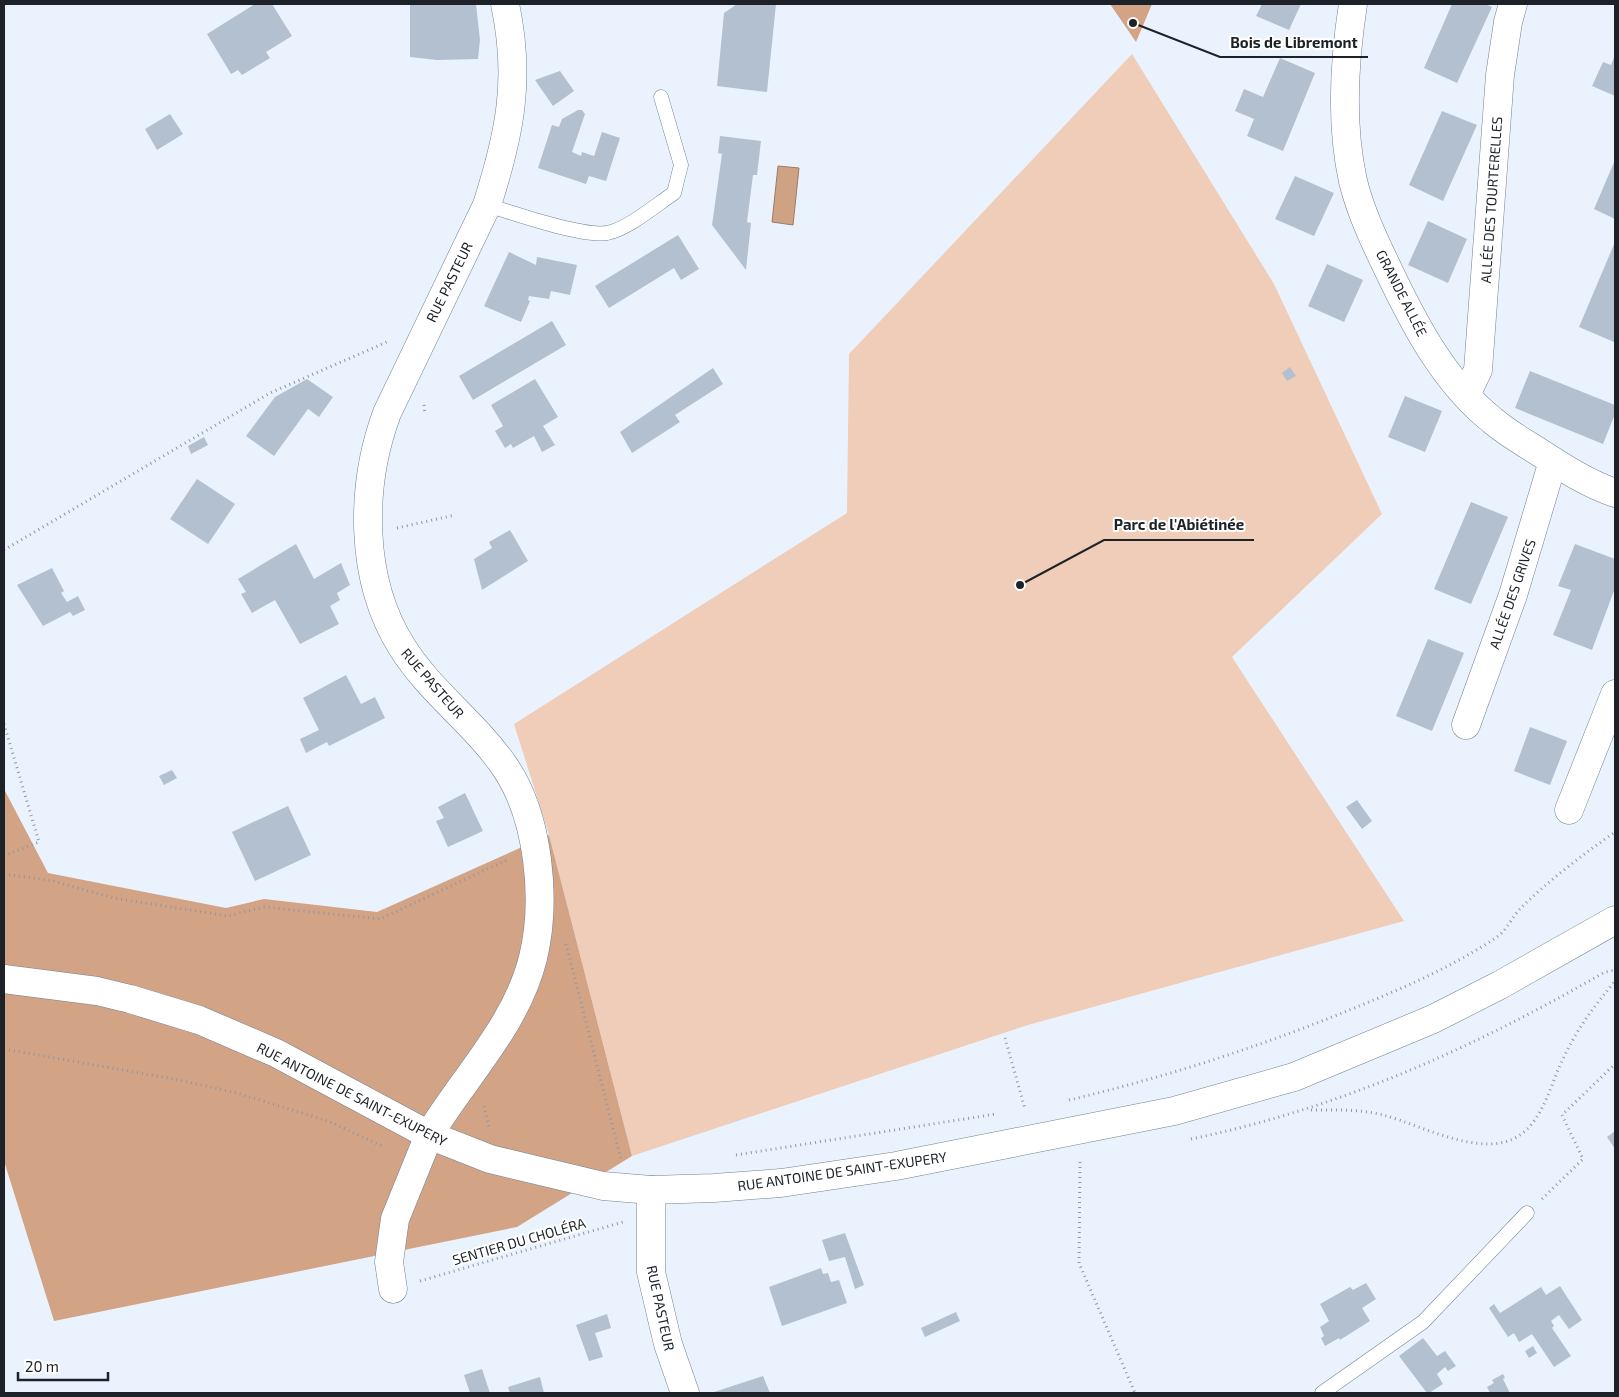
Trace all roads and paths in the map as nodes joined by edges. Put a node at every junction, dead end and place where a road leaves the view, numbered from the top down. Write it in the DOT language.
graph roads {
  1 [pos="505,4"];
  2 [pos="1352,4"];
  3 [pos="1513,4"];
  4 [pos="661,96"];
  5 [pos="487,205"];
  6 [pos="415,351"];
  7 [pos="1466,395"];
  8 [pos="1552,461"];
  9 [pos="1615,493"];
  10 [pos="455,515"];
  11 [pos="368,535"];
  12 [pos="4,550"];
  13 [pos="1615,694"];
  14 [pos="4,724"];
  15 [pos="1466,725"];
  16 [pos="1569,810"];
  17 [pos="1615,832"];
  18 [pos="535,847"];
  19 [pos="4,856"];
  20 [pos="4,874"];
  21 [pos="1615,920"];
  22 [pos="564,938"];
  23 [pos="1615,970"];
  24 [pos="4,979"];
  25 [pos="1615,981"];
  26 [pos="1005,1038"];
  27 [pos="4,1049"];
  28 [pos="1615,1064"];
  29 [pos="463,1085"];
  30 [pos="1062,1101"];
  31 [pos="1034,1107"];
  32 [pos="1025,1110"];
  33 [pos="1015,1111"];
  34 [pos="1006,1112"];
  35 [pos="491,1134"];
  36 [pos="429,1135"];
  37 [pos="374,1142"];
  38 [pos="732,1155"];
  39 [pos="1080,1162"];
  40 [pos="623,1166"];
  41 [pos="651,1202"];
  42 [pos="1527,1213"];
  43 [pos="393,1289"];
  44 [pos="685,1393"];
  45 [pos="1135,1393"];
  46 [pos="1322,1393"];
  1 -- 5 [label="street, RUE PASTEUR"];
  2 -- 7 [label="street, GRANDE ALLÉE"];
  3 -- 7 [label="street, ALLÉE DES TOURTERELLES"];
  4 -- 5 [label="lane"];
  5 -- 6 [label="street, RUE PASTEUR"];
  6 -- 11 [label="street, RUE PASTEUR"];
  6 -- 12 [label="path"];
  7 -- 8 [label="street, GRANDE ALLÉE"];
  8 -- 9 [label="street, GRANDE ALLÉE"];
  8 -- 15 [label="street, ALLÉE DES GRIVES"];
  10 -- 11 [label="path"];
  11 -- 18 [label="street, RUE PASTEUR"];
  13 -- 16 [label="street"];
  14 -- 19 [label="path"];
  17 -- 30 [label="path"];
  18 -- 20 [label="path"];
  18 -- 29 [label="street, RUE PASTEUR"];
  21 -- 41 [label="street, RUE ANTOINE DE SAINT-EXUPERY"];
  22 -- 40 [label="path"];
  23 -- 25 [label="path"];
  24 -- 36 [label="street, RUE ANTOINE DE SAINT-EXUPERY"];
  26 -- 32 [label="path"];
  27 -- 37 [label="path"];
  28 -- 42 [label="path"];
  29 -- 35 [label="path"];
  29 -- 36 [label="street, RUE PASTEUR"];
  31 -- 32 [label="path"];
  32 -- 33 [label="path"];
  34 -- 38 [label="path"];
  36 -- 41 [label="street, RUE ANTOINE DE SAINT-EXUPERY"];
  36 -- 43 [label="street, RUE PASTEUR"];
  39 -- 45 [label="path"];
  41 -- 43 [label="path, SENTIER DU CHOLÉRA"];
  41 -- 44 [label="street, RUE PASTEUR"];
  42 -- 46 [label="lane"];
}
